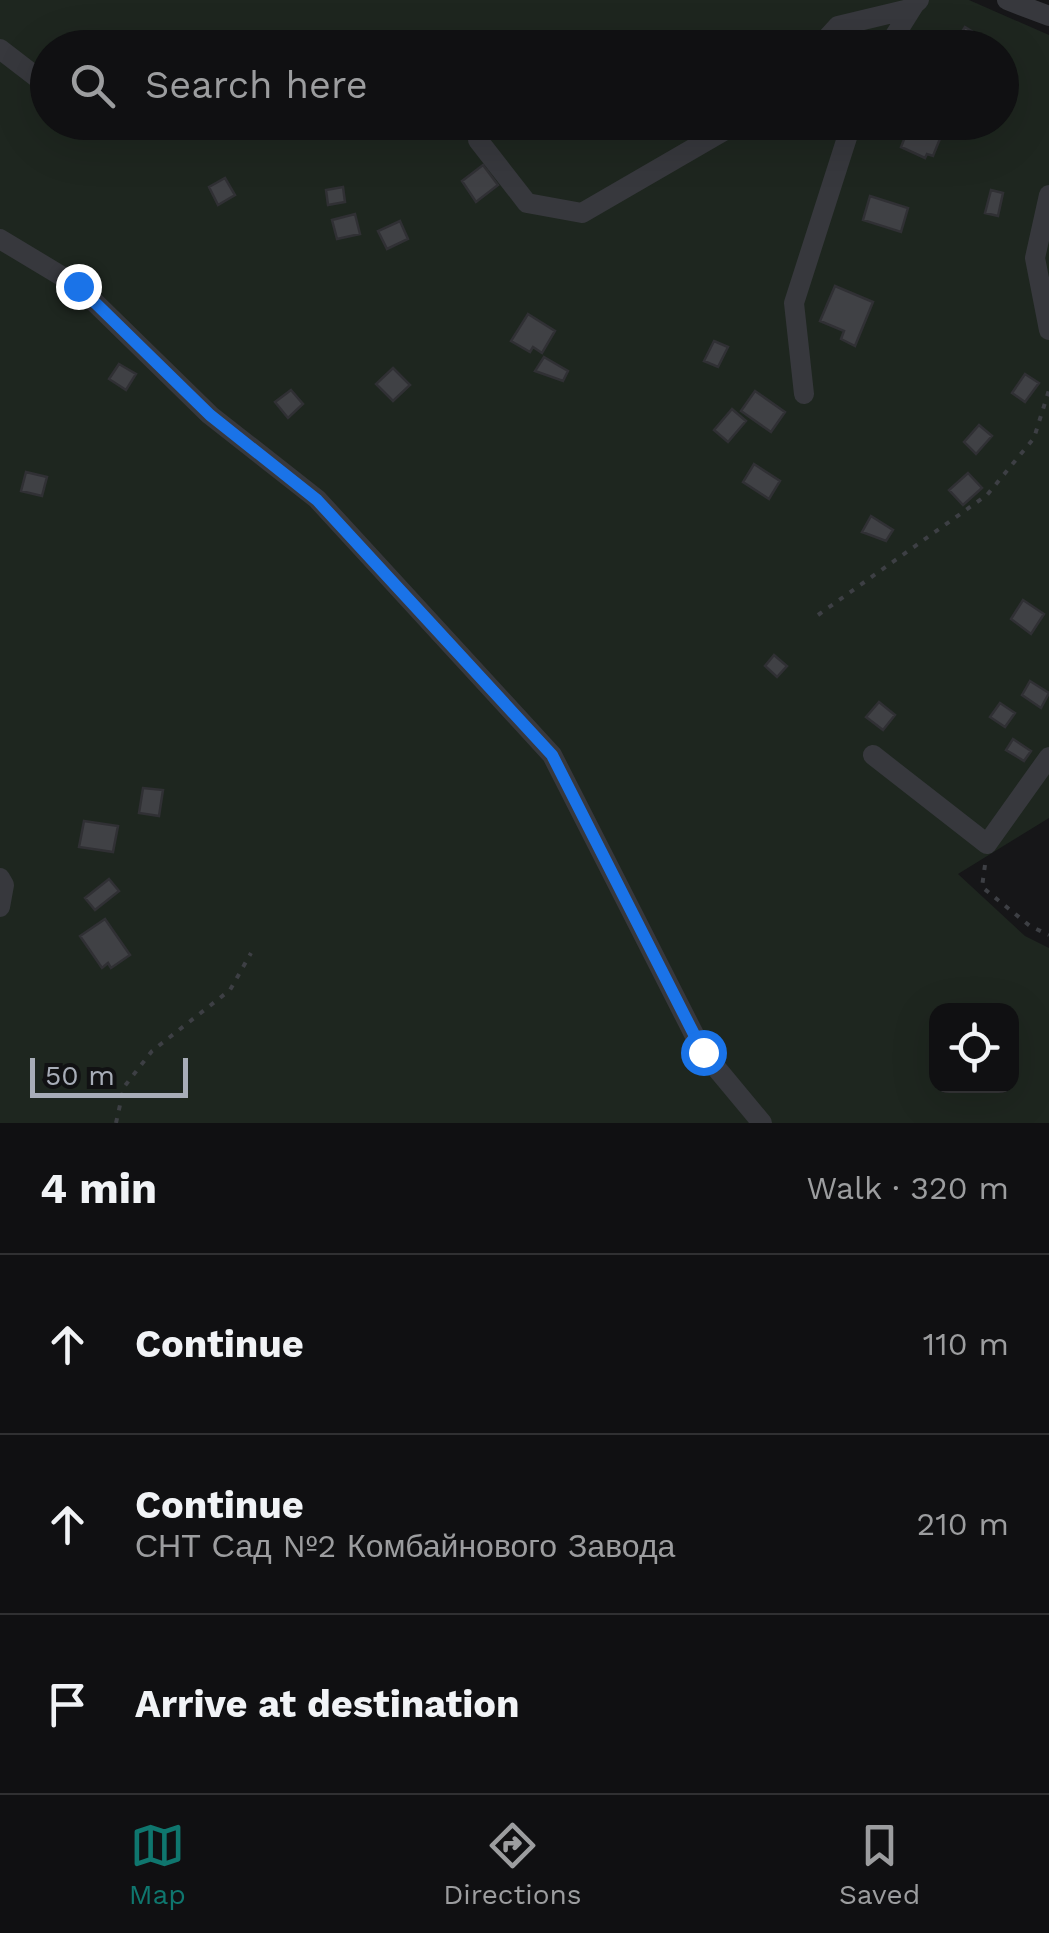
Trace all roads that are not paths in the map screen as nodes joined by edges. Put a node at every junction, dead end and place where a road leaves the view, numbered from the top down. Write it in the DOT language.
graph roads {
  1 [pos="1007,0"];
  2 [pos="914,4"];
  3 [pos="1042,14"];
  4 [pos="1049,29"];
  5 [pos="834,30"];
  6 [pos="898,30"];
  7 [pos="0,49"];
  8 [pos="30,72"];
  9 [pos="478,140"];
  10 [pos="708,140"];
  11 [pos="846,140"];
  12 [pos="1049,194"];
  13 [pos="0,238"];
  14 [pos="1049,330"];
  15 [pos="804,394"];
  16 [pos="873,755"];
  17 [pos="1049,757"];
  18 [pos="0,878"];
  19 [pos="0,907"];
  20 [pos="762,1123"];
  1 -- 3 [label="street"];
  2 -- 5 [label="street"];
  2 -- 6 [label="street"];
  3 -- 4 [label="street"];
  7 -- 8 [label="street"];
  9 -- 10 [label="street"];
  11 -- 15 [label="street"];
  12 -- 14 [label="street"];
  13 -- 20 [label="street"];
  16 -- 17 [label="street"];
  18 -- 19 [label="street"];
}
